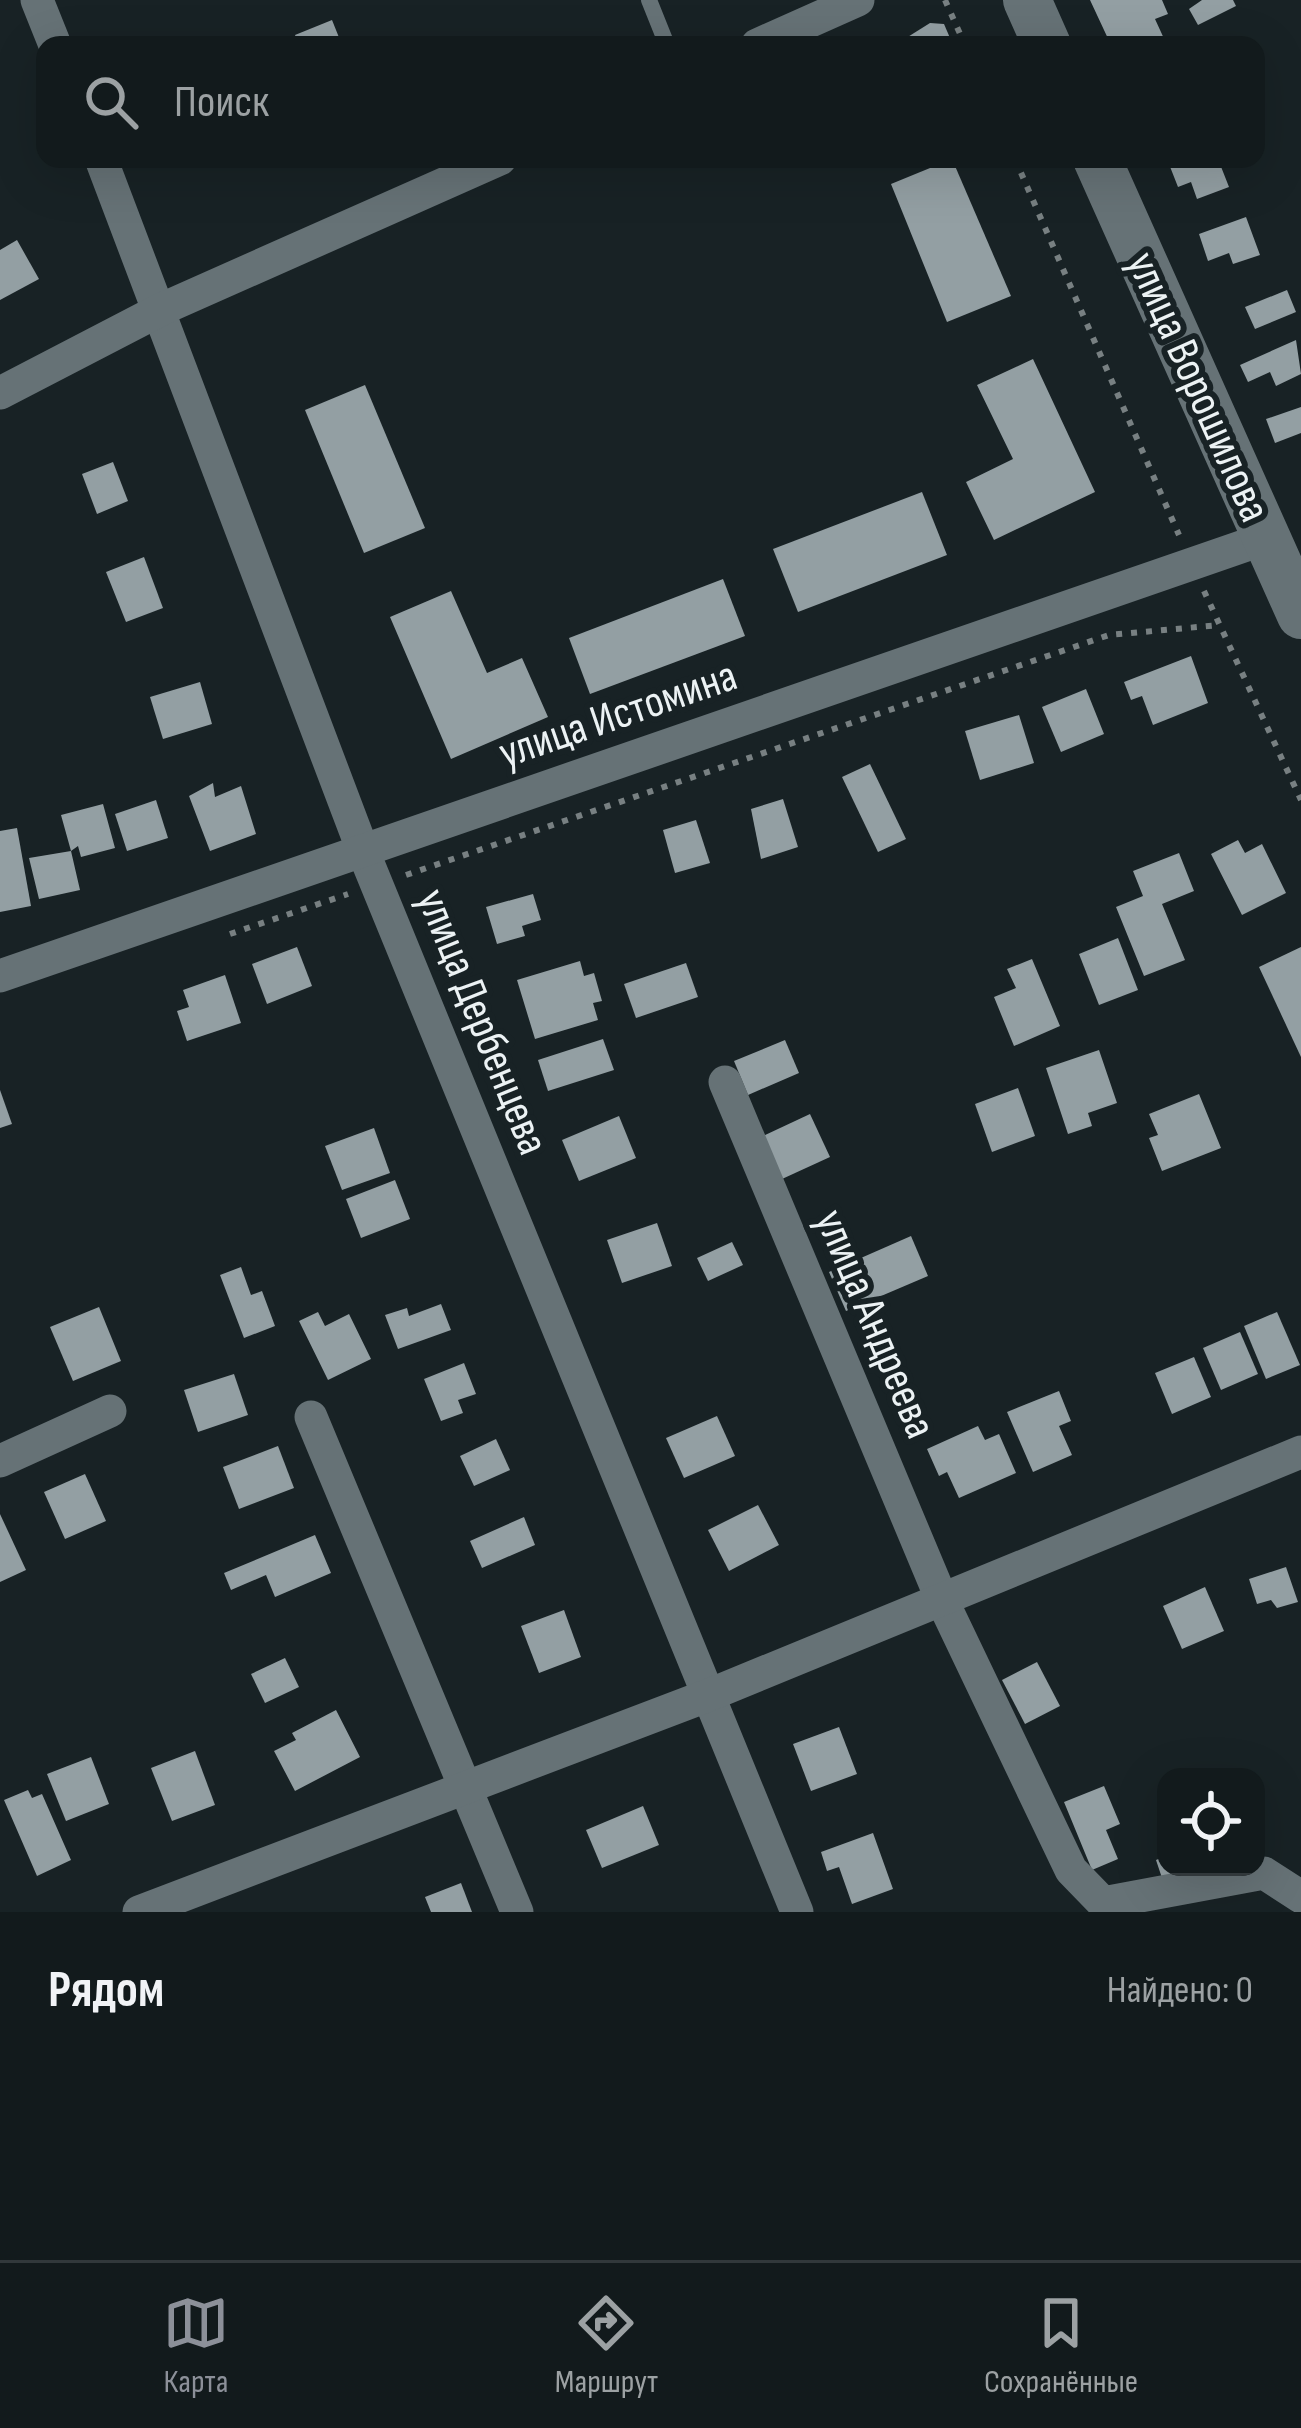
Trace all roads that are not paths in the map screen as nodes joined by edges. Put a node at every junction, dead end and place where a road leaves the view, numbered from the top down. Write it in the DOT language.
graph roads {
  1 [pos="37,0"];
  2 [pos="649,0"];
  3 [pos="858,0"];
  4 [pos="1027,0"];
  5 [pos="51,36"];
  6 [pos="663,36"];
  7 [pos="777,36"];
  8 [pos="1043,36"];
  9 [pos="105,168"];
  10 [pos="480,168"];
  11 [pos="1101,168"];
  12 [pos="162,309"];
  13 [pos="0,393"];
  14 [pos="1264,539"];
  15 [pos="1301,615"];
  16 [pos="363,851"];
  17 [pos="0,976"];
  18 [pos="725,1082"];
  19 [pos="110,1412"];
  20 [pos="311,1417"];
  21 [pos="1301,1452"];
  22 [pos="0,1461"];
  23 [pos="942,1600"];
  24 [pos="710,1695"];
  25 [pos="464,1788"];
  26 [pos="1301,1897"];
  27 [pos="140,1912"];
  28 [pos="517,1912"];
  29 [pos="797,1912"];
  1 -- 5 [label="street"];
  2 -- 6 [label="lane"];
  3 -- 7 [label="street"];
  4 -- 8 [label="main road"];
  9 -- 12 [label="street, улица Дербенцева"];
  10 -- 12 [label="street"];
  11 -- 14 [label="main road, улица Ворошилова"];
  12 -- 13 [label="street"];
  12 -- 16 [label="street, улица Дербенцева"];
  14 -- 15 [label="main road, улица Ворошилова"];
  14 -- 16 [label="street, улица Истомина"];
  16 -- 17 [label="street, улица Истомина"];
  16 -- 24 [label="street, улица Дербенцева"];
  18 -- 23 [label="street, улица Андреева"];
  19 -- 22 [label="street"];
  20 -- 25 [label="street"];
  21 -- 23 [label="street"];
  23 -- 24 [label="street"];
  23 -- 26 [label="street, улица Андреева"];
  24 -- 25 [label="street"];
  24 -- 29 [label="street, улица Дербенцева"];
  25 -- 27 [label="street"];
  25 -- 28 [label="street"];
}
